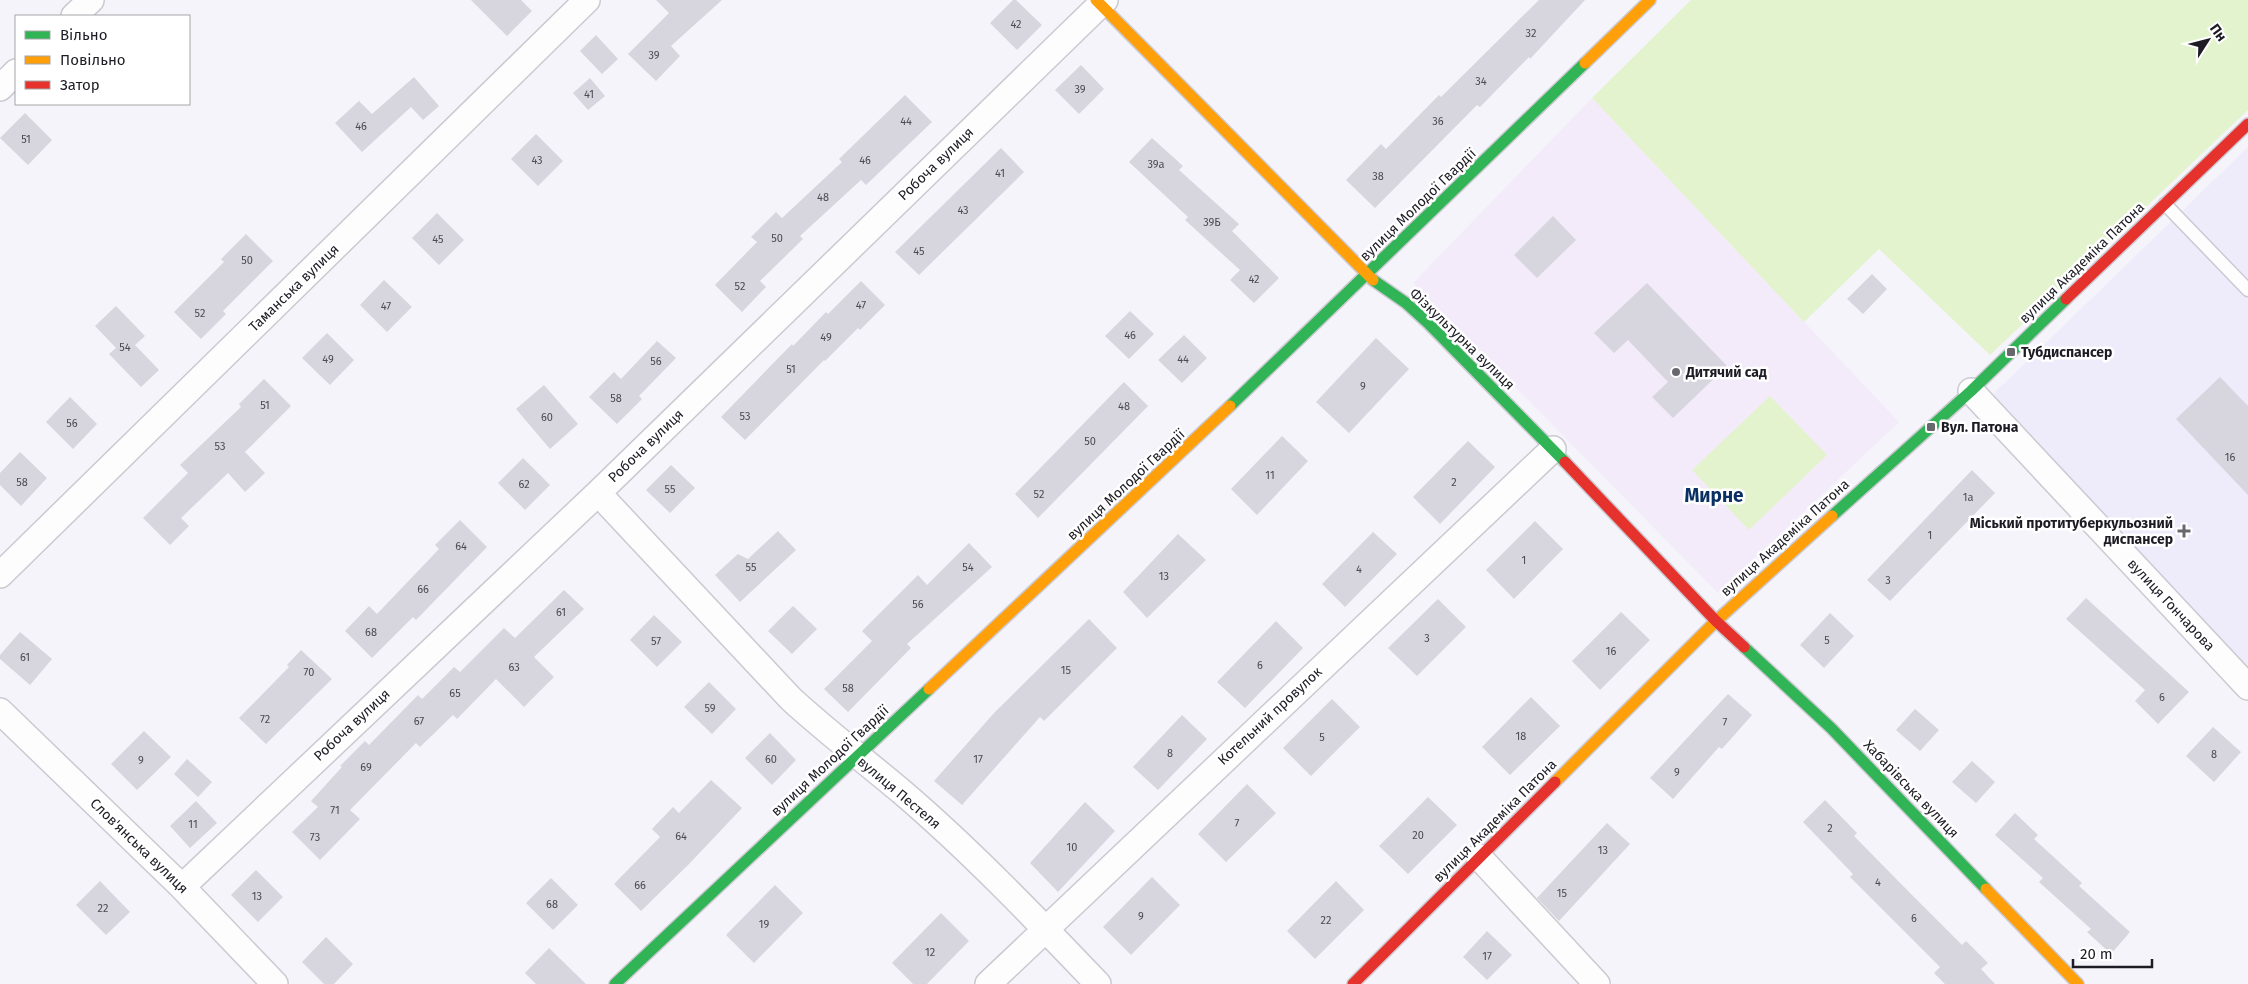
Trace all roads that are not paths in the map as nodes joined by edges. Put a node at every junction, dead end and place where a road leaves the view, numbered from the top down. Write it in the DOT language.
graph roads {
  1 [pos="91,0"];
  2 [pos="587,0"];
  3 [pos="1650,0"];
  4 [pos="1101,2"];
  5 [pos="75,15"];
  6 [pos="15,73"];
  7 [pos="0,88"];
  8 [pos="2248,124"];
  9 [pos="2165,204"];
  10 [pos="1367,276"];
  11 [pos="2248,290"];
  12 [pos="1971,391"];
  13 [pos="1553,449"];
  14 [pos="598,493"];
  15 [pos="0,575"];
  16 [pos="1716,621"];
  17 [pos="2248,688"];
  18 [pos="0,711"];
  19 [pos="856,756"];
  20 [pos="1480,857"];
  21 [pos="182,887"];
  22 [pos="1045,928"];
  23 [pos="275,984"];
  24 [pos="615,984"];
  25 [pos="988,984"];
  26 [pos="1098,984"];
  27 [pos="1353,984"];
  28 [pos="1597,984"];
  29 [pos="2078,984"];
  1 -- 5 [label="street"];
  2 -- 15 [label="street, Таманська вулиця"];
  3 -- 10 [label="street, вулиця Молодої Гвардії"];
  4 -- 10 [label="street, Фізкультурна вулиця"];
  4 -- 14 [label="street, Робоча вулиця"];
  6 -- 7 [label="street"];
  8 -- 9 [label="street, вулиця Академіка Патона"];
  9 -- 11 [label="lane"];
  9 -- 12 [label="street, вулиця Академіка Патона"];
  10 -- 13 [label="street, Фізкультурна вулиця"];
  10 -- 19 [label="street, вулиця Молодої Гвардії"];
  12 -- 16 [label="street, вулиця Академіка Патона"];
  12 -- 17 [label="street, вулиця Гончарова"];
  13 -- 16 [label="street, Фізкультурна вулиця"];
  13 -- 22 [label="street, Котельний провулок"];
  14 -- 19 [label="street, вулиця Пестеля"];
  14 -- 21 [label="street, Робоча вулиця"];
  16 -- 20 [label="street, вулиця Академіка Патона"];
  16 -- 29 [label="street, Хабарівська вулиця"];
  18 -- 21 [label="street, Слов'янська вулиця"];
  19 -- 22 [label="street, вулиця Пестеля"];
  19 -- 24 [label="street, вулиця Молодої Гвардії"];
  20 -- 27 [label="street, вулиця Академіка Патона"];
  20 -- 28 [label="street"];
  21 -- 23 [label="street, Слов'янська вулиця"];
  22 -- 25 [label="street, Котельний провулок"];
  22 -- 26 [label="street, вулиця Пестеля"];
}
